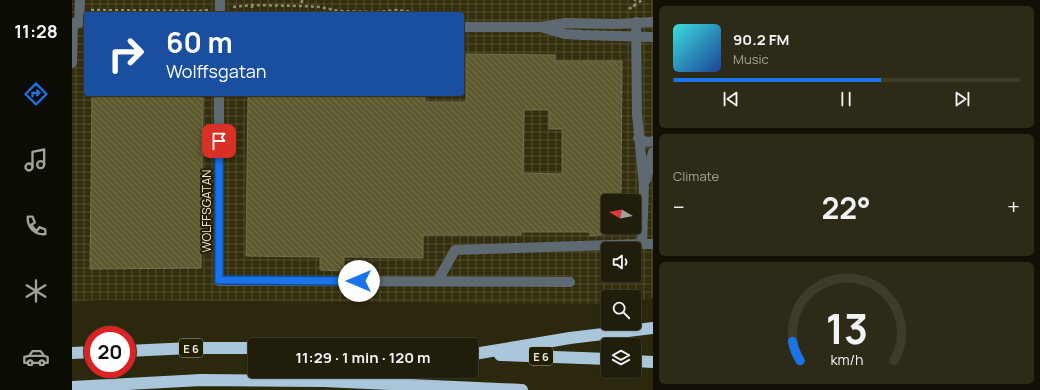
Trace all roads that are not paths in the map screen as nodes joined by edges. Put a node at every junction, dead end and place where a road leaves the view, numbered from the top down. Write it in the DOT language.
graph roads {
  1 [pos="80,5"];
  2 [pos="636,22"];
  3 [pos="653,22"];
  4 [pos="78,23"];
  5 [pos="464,27"];
  6 [pos="541,27"];
  7 [pos="636,36"];
  8 [pos="653,37"];
  9 [pos="72,63"];
  10 [pos="219,96"];
  11 [pos="638,138"];
  12 [pos="653,141"];
  13 [pos="653,152"];
  14 [pos="644,186"];
  15 [pos="642,244"];
  16 [pos="653,244"];
  17 [pos="437,282"];
  18 [pos="570,282"];
  19 [pos="653,328"];
  20 [pos="248,348"];
  21 [pos="136,351"];
  22 [pos="84,352"];
  23 [pos="72,353"];
  24 [pos="478,353"];
  25 [pos="478,354"];
  26 [pos="601,359"];
  27 [pos="641,361"];
  28 [pos="653,362"];
  29 [pos="324,381"];
  30 [pos="72,387"];
  31 [pos="374,390"];
  32 [pos="522,390"];
  1 -- 4 [label="street"];
  2 -- 3 [label="street"];
  2 -- 6 [label="street"];
  2 -- 7 [label="street"];
  4 -- 9 [label="street"];
  5 -- 6 [label="street"];
  6 -- 7 [label="street"];
  7 -- 8 [label="street"];
  7 -- 11 [label="street"];
  10 -- 17 [label="street, WOLFFSGATAN"];
  11 -- 12 [label="street"];
  11 -- 14 [label="street"];
  13 -- 14 [label="street"];
  14 -- 15 [label="street"];
  15 -- 16 [label="street"];
  15 -- 17 [label="street"];
  17 -- 18 [label="street"];
  19 -- 24 [label="highway"];
  20 -- 21 [label="highway, E 6"];
  22 -- 23 [label="highway"];
  25 -- 26 [label="highway, E 6"];
  27 -- 28 [label="highway"];
  29 -- 30 [label="highway"];
  29 -- 31 [label="highway"];
  29 -- 32 [label="highway"];
}
